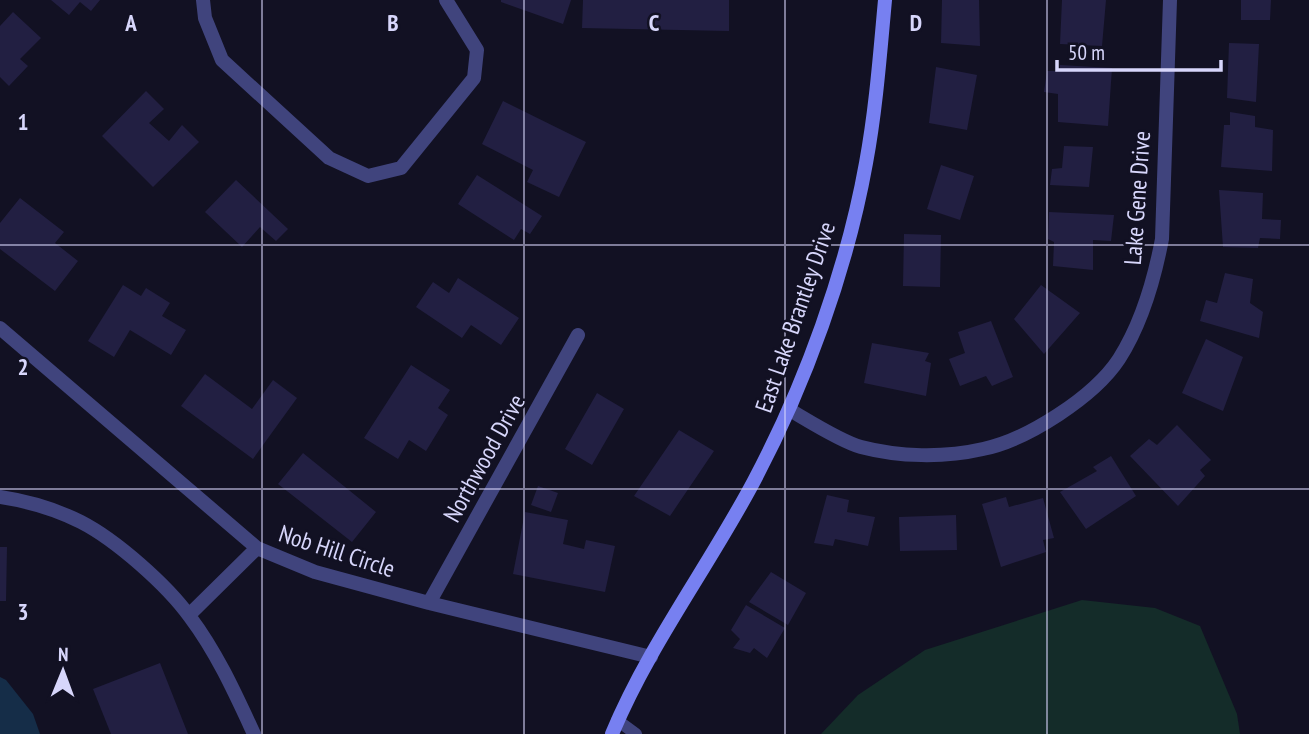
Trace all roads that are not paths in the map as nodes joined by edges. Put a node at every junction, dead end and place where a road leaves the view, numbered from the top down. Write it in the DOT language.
graph roads {
  1 [pos="203,0"];
  2 [pos="446,0"];
  3 [pos="885,0"];
  4 [pos="1170,0"];
  5 [pos="0,328"];
  6 [pos="578,335"];
  7 [pos="790,410"];
  8 [pos="0,497"];
  9 [pos="257,548"];
  10 [pos="429,603"];
  11 [pos="189,615"];
  12 [pos="651,657"];
  13 [pos="615,727"];
  14 [pos="254,734"];
  15 [pos="636,734"];
  1 -- 2 [label="street"];
  3 -- 7 [label="street, East Lake Brantley Drive"];
  4 -- 7 [label="street, Lake Gene Drive"];
  5 -- 9 [label="street, Nob Hill Circle"];
  6 -- 10 [label="street, Northwood Drive"];
  7 -- 12 [label="street, East Lake Brantley Drive"];
  8 -- 11 [label="street"];
  9 -- 10 [label="street, Nob Hill Circle"];
  9 -- 11 [label="street"];
  10 -- 12 [label="street, Nob Hill Circle"];
  11 -- 14 [label="street"];
  12 -- 13 [label="street, East Lake Brantley Drive"];
  13 -- 15 [label="lane"];
}
